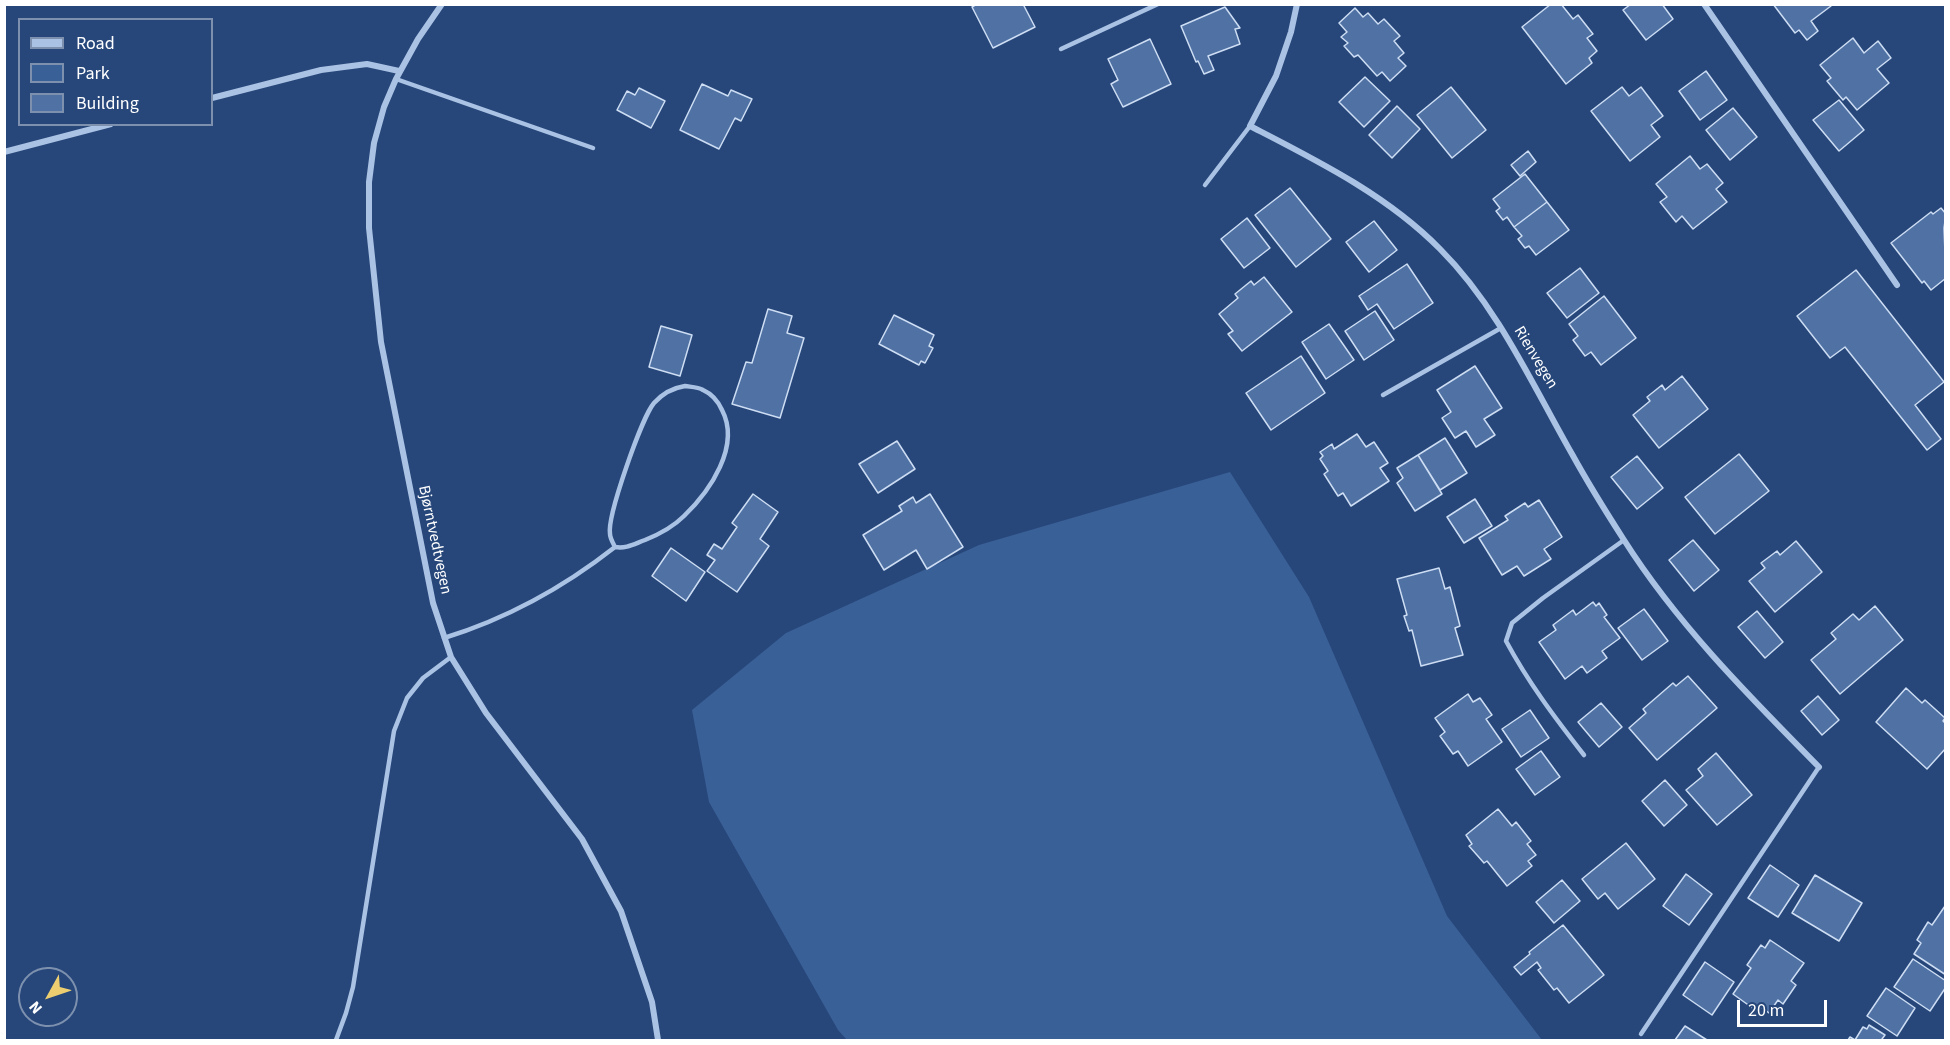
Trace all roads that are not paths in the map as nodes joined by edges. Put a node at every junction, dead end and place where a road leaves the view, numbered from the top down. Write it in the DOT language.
graph roads {
  1 [pos="442,4"];
  2 [pos="1158,4"];
  3 [pos="1297,4"];
  4 [pos="1704,4"];
  5 [pos="1061,49"];
  6 [pos="399,71"];
  7 [pos="396,79"];
  8 [pos="213,99"];
  9 [pos="103,126"];
  10 [pos="1250,126"];
  11 [pos="593,148"];
  12 [pos="4,152"];
  13 [pos="1205,185"];
  14 [pos="1897,285"];
  15 [pos="1501,328"];
  16 [pos="1383,395"];
  17 [pos="1624,540"];
  18 [pos="615,547"];
  19 [pos="444,639"];
  20 [pos="451,657"];
  21 [pos="1584,755"];
  22 [pos="1819,767"];
  23 [pos="1641,1034"];
  24 [pos="336,1041"];
  25 [pos="658,1041"];
  1 -- 6 [label="street, Bjørntvedtvegen"];
  2 -- 5 [label="lane"];
  3 -- 10 [label="street"];
  4 -- 14 [label="street"];
  6 -- 7 [label="street, Bjørntvedtvegen"];
  6 -- 8 [label="street"];
  7 -- 11 [label="lane"];
  7 -- 19 [label="street, Bjørntvedtvegen"];
  9 -- 12 [label="street"];
  10 -- 13 [label="lane"];
  10 -- 15 [label="street, Rienvegen"];
  15 -- 16 [label="lane"];
  15 -- 17 [label="street, Rienvegen"];
  17 -- 21 [label="lane"];
  17 -- 22 [label="street, Rienvegen"];
  18 -- 18 [label="lane"];
  18 -- 19 [label="lane"];
  19 -- 20 [label="street, Bjørntvedtvegen"];
  20 -- 24 [label="lane"];
  20 -- 25 [label="street, Bjørntvedtvegen"];
  22 -- 23 [label="lane"];
}
